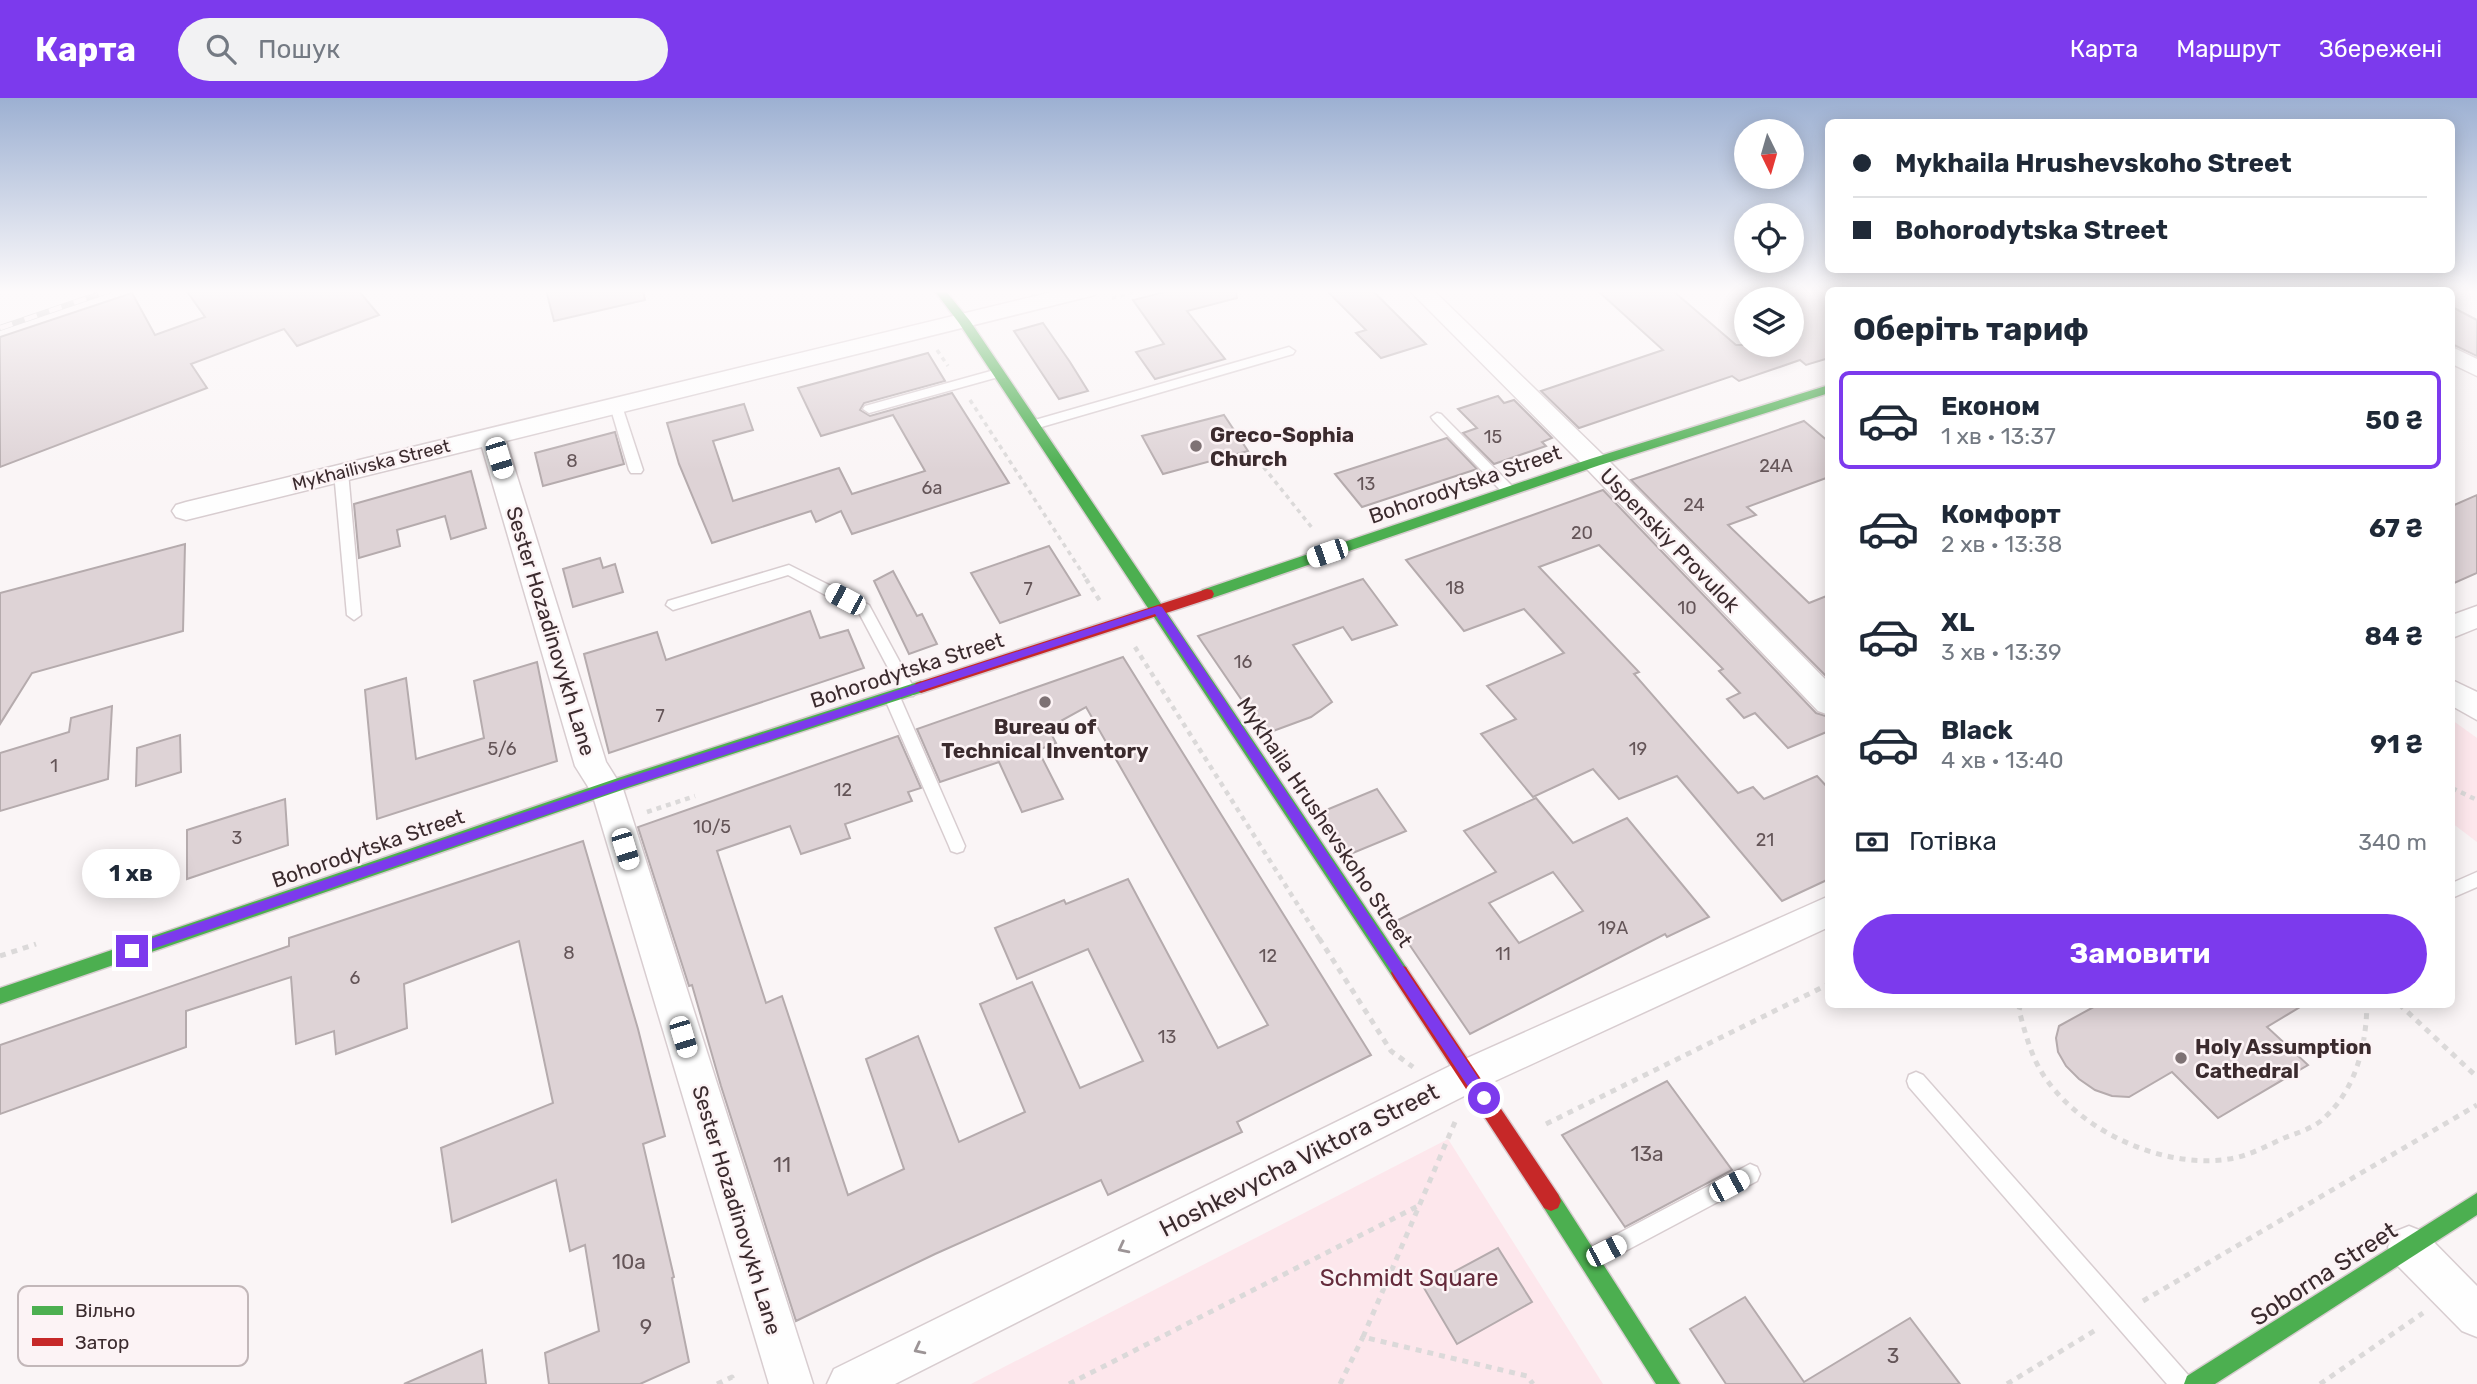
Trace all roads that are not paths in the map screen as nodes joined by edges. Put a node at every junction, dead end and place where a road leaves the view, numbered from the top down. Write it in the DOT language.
graph roads {
  1 [pos="847,350"];
  2 [pos="983,350"];
  3 [pos="1481,350"];
  4 [pos="1289,351"];
  5 [pos="2455,356"];
  6 [pos="2477,369"];
  7 [pos="998,373"];
  8 [pos="1825,390"];
  9 [pos="616,406"];
  10 [pos="869,410"];
  11 [pos="1437,417"];
  12 [pos="1033,425"];
  13 [pos="492,436"];
  14 [pos="1595,462"];
  15 [pos="636,470"];
  16 [pos="341,472"];
  17 [pos="1509,491"];
  18 [pos="186,511"];
  19 [pos="673,605"];
  20 [pos="1158,610"];
  21 [pos="354,615"];
  22 [pos="2477,616"];
  23 [pos="2455,626"];
  24 [pos="2455,693"];
  25 [pos="900,694"];
  26 [pos="1825,699"];
  27 [pos="2477,708"];
  28 [pos="607,789"];
  29 [pos="957,846"];
  30 [pos="2477,879"];
  31 [pos="2455,890"];
  32 [pos="1825,913"];
  33 [pos="0,996"];
  34 [pos="1456,1081"];
  35 [pos="1916,1081"];
  36 [pos="1750,1174"];
  37 [pos="2477,1203"];
  38 [pos="2409,1247"];
  39 [pos="1589,1260"];
  40 [pos="2465,1304"];
  41 [pos="791,1384"];
  42 [pos="849,1384"];
  43 [pos="1669,1384"];
  44 [pos="2181,1384"];
  45 [pos="2195,1384"];
  1 -- 9 [label="street, Mykhailivska Street"];
  2 -- 7 [label="street, Mykhaila Hrushevskoho Street"];
  3 -- 14 [label="street, Uspenskiy Provulok"];
  4 -- 12 [label="lane"];
  5 -- 6 [label="street"];
  7 -- 10 [label="lane"];
  7 -- 12 [label="street, Mykhaila Hrushevskoho Street"];
  8 -- 14 [label="street, Bohorodytska Street"];
  9 -- 13 [label="street, Mykhailivska Street"];
  9 -- 15 [label="lane"];
  11 -- 17 [label="lane"];
  12 -- 20 [label="street, Mykhaila Hrushevskoho Street"];
  13 -- 16 [label="street, Mykhailivska Street"];
  13 -- 28 [label="street, Sester Hozadinovykh Lane"];
  14 -- 17 [label="street, Bohorodytska Street"];
  14 -- 26 [label="street, Uspenskiy Provulok"];
  16 -- 18 [label="street, Mykhailivska Street"];
  16 -- 21 [label="lane"];
  17 -- 20 [label="street, Bohorodytska Street"];
  19 -- 25 [label="lane"];
  20 -- 25 [label="street, Bohorodytska Street"];
  20 -- 34 [label="street, Mykhaila Hrushevskoho Street"];
  22 -- 23 [label="street"];
  24 -- 27 [label="street"];
  25 -- 28 [label="street, Bohorodytska Street"];
  25 -- 29 [label="lane"];
  28 -- 33 [label="street, Bohorodytska Street"];
  28 -- 41 [label="street, Sester Hozadinovykh Lane"];
  30 -- 31 [label="lane"];
  32 -- 34 [label="street, Hoshkevycha Viktora Street"];
  34 -- 39 [label="street, Mykhaila Hrushevskoho Street"];
  34 -- 42 [label="street, Hoshkevycha Viktora Street, one-way"];
  35 -- 44 [label="lane"];
  36 -- 39 [label="lane"];
  37 -- 38 [label="street, Soborna Street"];
  38 -- 40 [label="street"];
  38 -- 45 [label="street, Soborna Street"];
  39 -- 43 [label="street, Mykhaila Hrushevskoho Street"];
}
